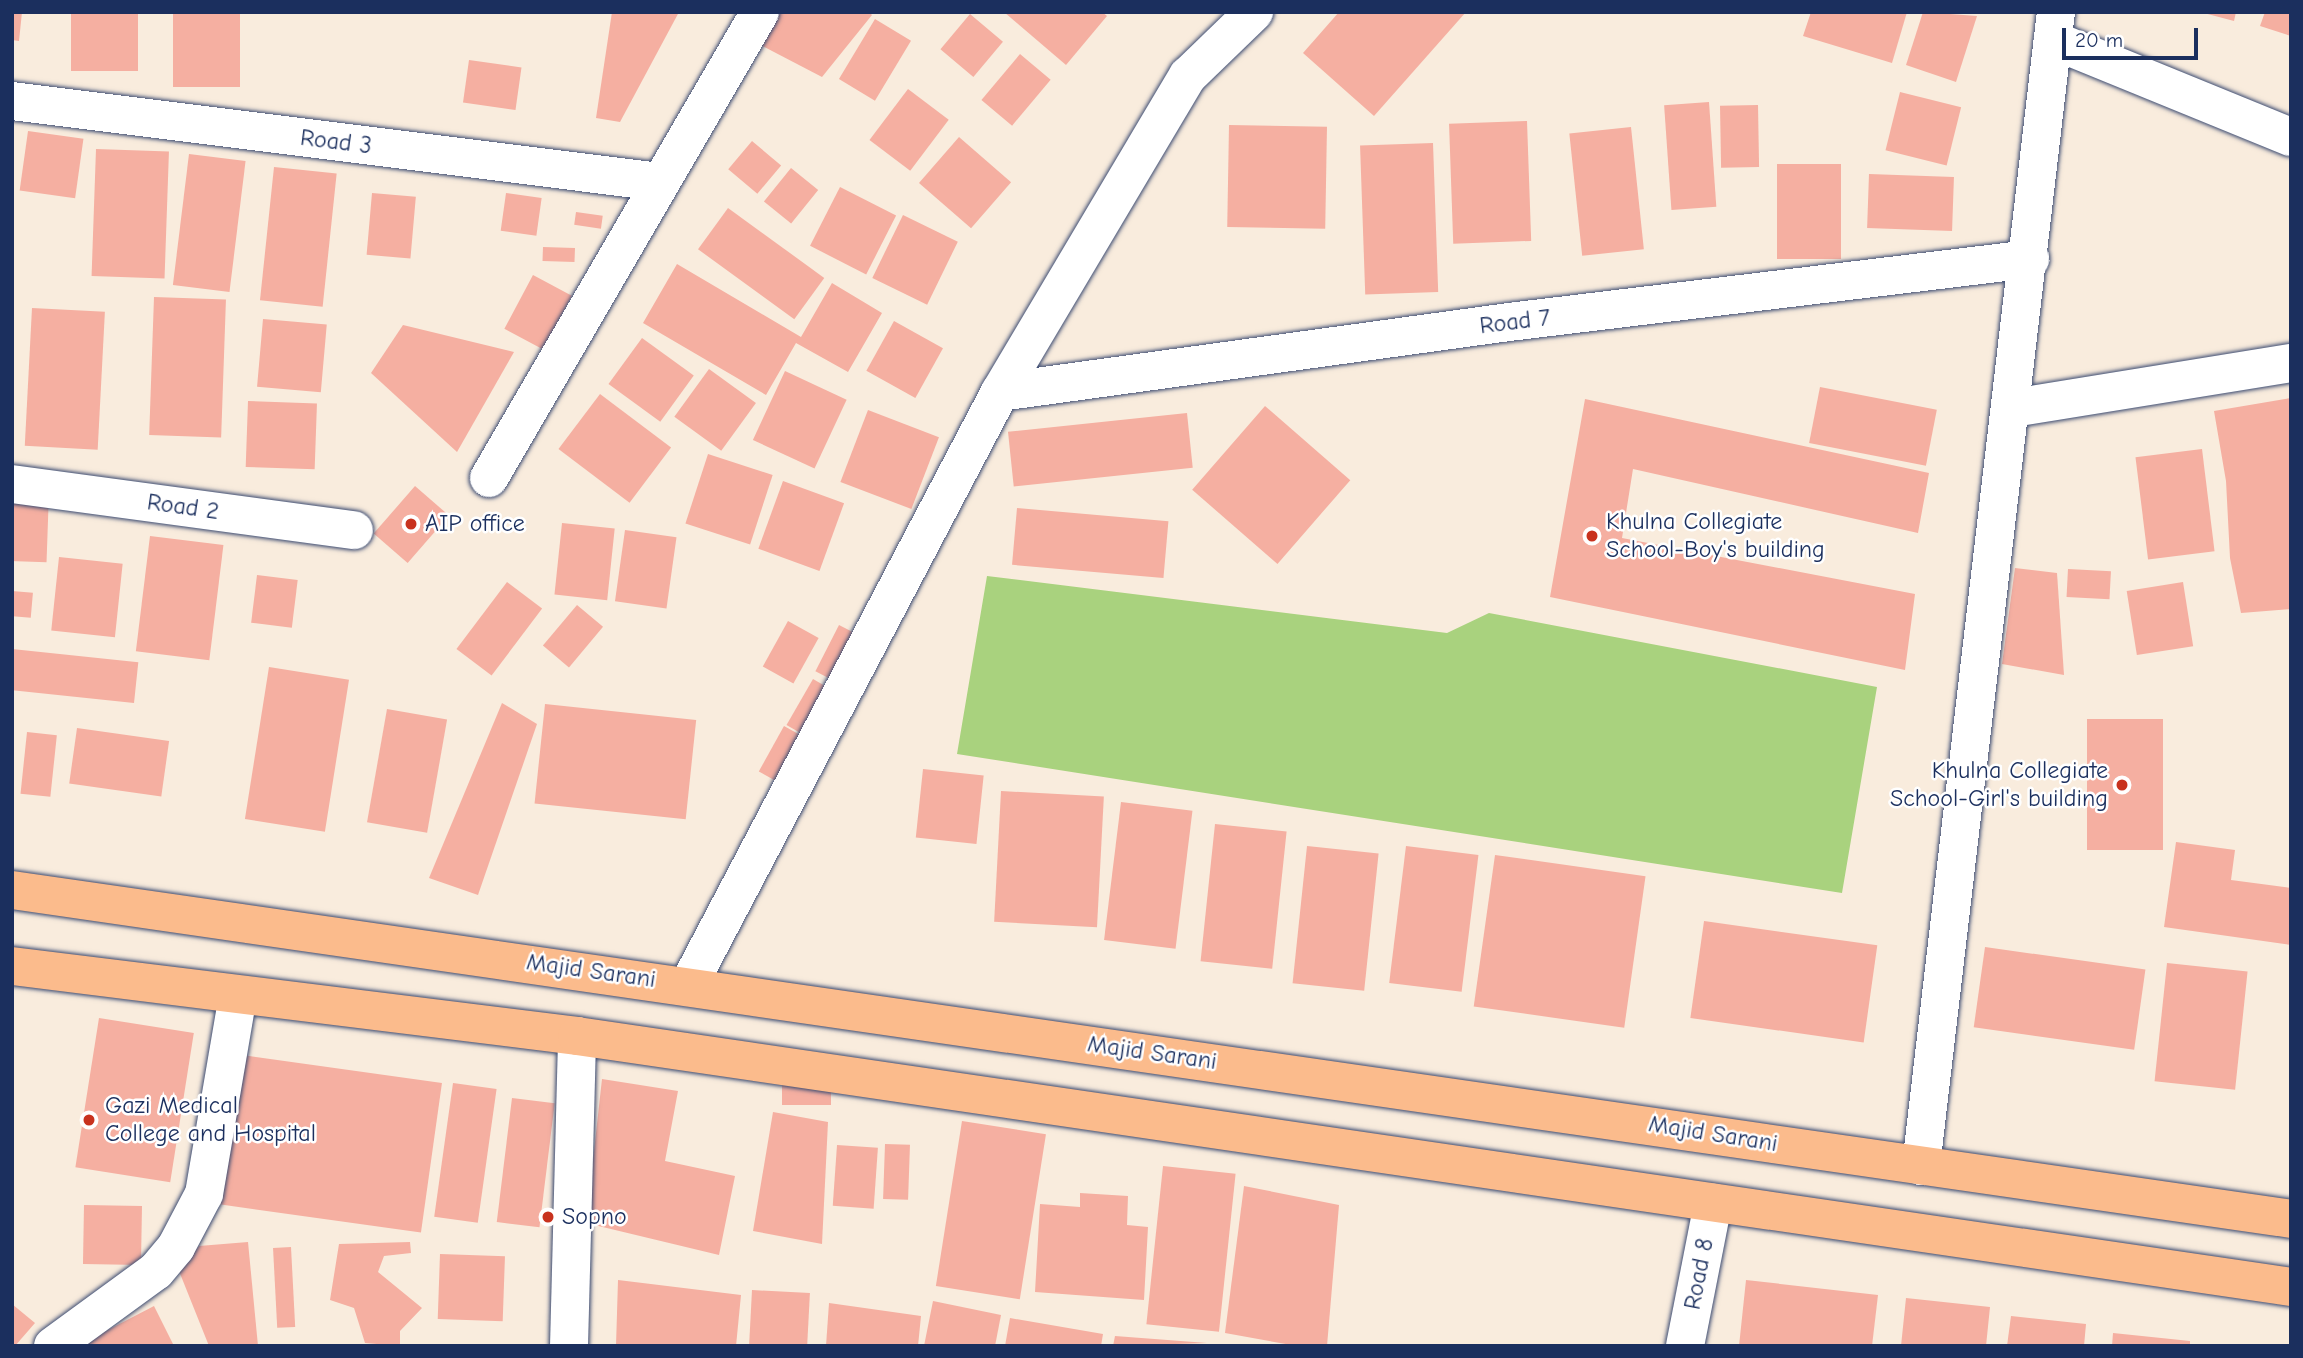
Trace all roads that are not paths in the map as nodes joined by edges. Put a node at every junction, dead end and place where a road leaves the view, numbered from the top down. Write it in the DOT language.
graph roads {
  1 [pos="760,12"];
  2 [pos="1255,12"];
  3 [pos="2054,26"];
  4 [pos="12,101"];
  5 [pos="2291,137"];
  6 [pos="660,183"];
  7 [pos="2031,259"];
  8 [pos="2291,363"];
  9 [pos="1000,392"];
  10 [pos="2013,408"];
  11 [pos="489,478"];
  12 [pos="12,484"];
  13 [pos="354,530"];
  14 [pos="12,890"];
  15 [pos="12,966"];
  16 [pos="688,986"];
  17 [pos="238,995"];
  18 [pos="577,1036"];
  19 [pos="1921,1166"];
  20 [pos="1713,1203"];
  21 [pos="2291,1219"];
  22 [pos="2291,1287"];
  23 [pos="53,1346"];
  24 [pos="569,1346"];
  25 [pos="1685,1346"];
  1 -- 6 [label="street"];
  2 -- 9 [label="street"];
  3 -- 5 [label="street"];
  3 -- 7 [label="street"];
  4 -- 6 [label="street, Road 3"];
  6 -- 11 [label="street"];
  7 -- 9 [label="street, Road 7"];
  7 -- 10 [label="street"];
  8 -- 10 [label="street"];
  9 -- 16 [label="street"];
  10 -- 19 [label="street"];
  12 -- 13 [label="street, Road 2"];
  14 -- 16 [label="main road, Majid Sarani"];
  15 -- 17 [label="main road"];
  16 -- 19 [label="main road, Majid Sarani"];
  17 -- 18 [label="main road"];
  17 -- 23 [label="street"];
  18 -- 20 [label="main road"];
  18 -- 24 [label="street"];
  19 -- 21 [label="main road, Majid Sarani"];
  20 -- 22 [label="main road"];
  20 -- 25 [label="street, Road 8"];
}
